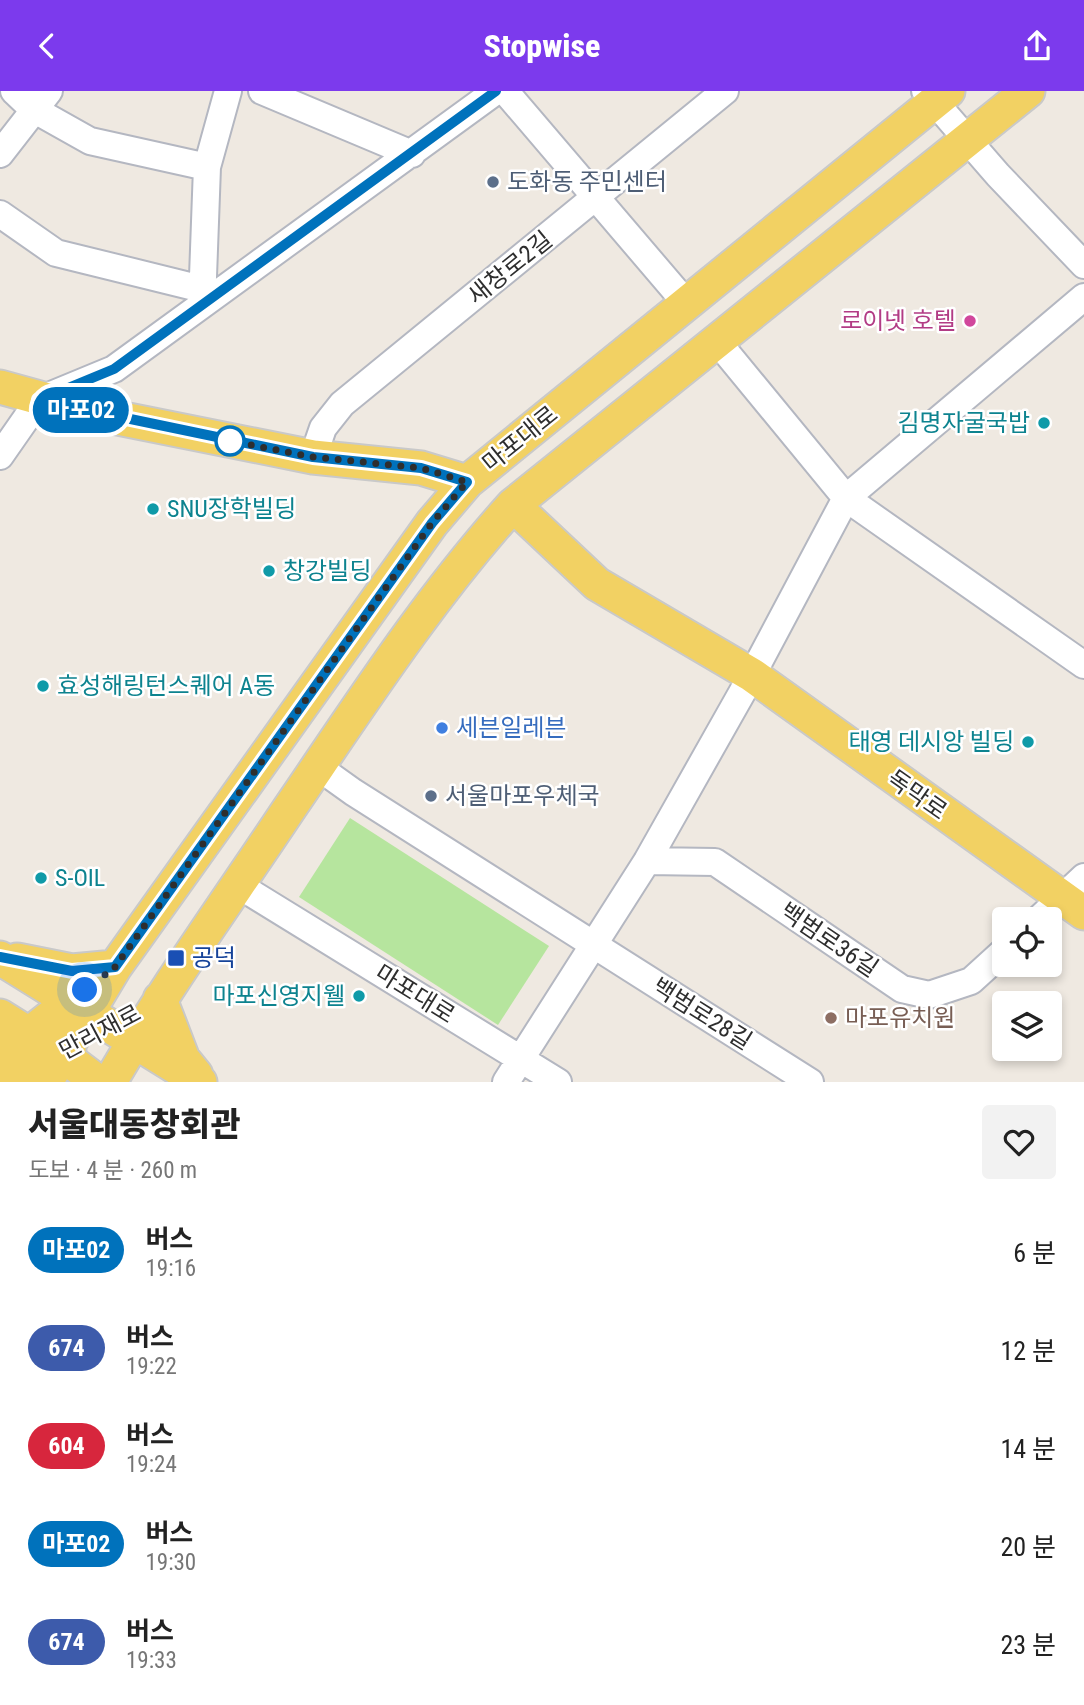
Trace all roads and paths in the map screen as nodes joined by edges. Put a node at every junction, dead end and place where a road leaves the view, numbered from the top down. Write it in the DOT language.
graph roads {
  1 [pos="14,91"];
  2 [pos="228,91"];
  3 [pos="262,91"];
  4 [pos="496,91"];
  5 [pos="505,91"];
  6 [pos="725,91"];
  7 [pos="1028,91"];
  8 [pos="936,95"];
  9 [pos="41,100"];
  10 [pos="968,138"];
  11 [pos="0,154"];
  12 [pos="412,154"];
  13 [pos="207,167"];
  14 [pos="596,198"];
  15 [pos="0,214"];
  16 [pos="1084,265"];
  17 [pos="202,297"];
  18 [pos="1084,297"];
  19 [pos="686,303"];
  20 [pos="716,340"];
  21 [pos="0,387"];
  22 [pos="39,400"];
  23 [pos="0,456"];
  24 [pos="313,457"];
  25 [pos="467,482"];
  26 [pos="846,498"];
  27 [pos="513,505"];
  28 [pos="1084,665"];
  29 [pos="752,675"];
  30 [pos="318,767"];
  31 [pos="647,861"];
  32 [pos="238,885"];
  33 [pos="1067,902"];
  34 [pos="593,945"];
  35 [pos="0,957"];
  36 [pos="992,962"];
  37 [pos="115,967"];
  38 [pos="160,999"];
  39 [pos="78,1007"];
  40 [pos="0,1016"];
  41 [pos="125,1034"];
  42 [pos="15,1040"];
  43 [pos="520,1059"];
  44 [pos="53,1068"];
  45 [pos="0,1078"];
  46 [pos="97,1082"];
  47 [pos="110,1082"];
  48 [pos="201,1082"];
  49 [pos="506,1082"];
  50 [pos="558,1082"];
  51 [pos="810,1082"];
  1 -- 9 [label="street"];
  2 -- 13 [label="street"];
  3 -- 12 [label="street"];
  4 -- 12 [label="street"];
  5 -- 14 [label="street"];
  6 -- 14 [label="street, 새창로2길"];
  7 -- 10 [label="main road, 마포대로"];
  8 -- 10 [label="street, 마포대로"];
  8 -- 19 [label="main road, 마포대로"];
  9 -- 11 [label="street"];
  9 -- 13 [label="street"];
  10 -- 16 [label="street, 마포대로"];
  10 -- 20 [label="main road, 마포대로"];
  12 -- 17 [label="street"];
  13 -- 17 [label="street"];
  14 -- 19 [label="street"];
  14 -- 24 [label="street, 새창로2길"];
  15 -- 17 [label="street"];
  17 -- 22 [label="street"];
  18 -- 26 [label="street"];
  19 -- 25 [label="main road, 마포대로"];
  20 -- 26 [label="street"];
  20 -- 27 [label="main road, 마포대로"];
  21 -- 22 [label="main road"];
  22 -- 23 [label="street"];
  22 -- 24 [label="main road"];
  24 -- 25 [label="main road"];
  25 -- 37 [label="main road, 마포대로"];
  26 -- 28 [label="street"];
  26 -- 29 [label="street"];
  27 -- 29 [label="main road, 독막로"];
  27 -- 30 [label="main road, 마포대로"];
  29 -- 31 [label="street"];
  29 -- 33 [label="main road, 독막로"];
  30 -- 32 [label="main road, 마포대로"];
  30 -- 34 [label="street"];
  31 -- 34 [label="street"];
  31 -- 36 [label="street, 백범로36길"];
  32 -- 38 [label="main road, 마포대로"];
  32 -- 43 [label="street, 마포대로"];
  34 -- 43 [label="street"];
  34 -- 51 [label="street, 백범로28길"];
  35 -- 37 [label="main road"];
  35 -- 39 [label="main road"];
  37 -- 39 [label="main road, 마포대로"];
  38 -- 41 [label="main road, 마포대로"];
  38 -- 48 [label="main road"];
  39 -- 41 [label="main road"];
  39 -- 42 [label="main road"];
  39 -- 44 [label="main road, 마포대로"];
  40 -- 42 [label="main road"];
  41 -- 44 [label="main road, 만리재로"];
  41 -- 47 [label="main road, 마포대로"];
  41 -- 48 [label="main road"];
  42 -- 44 [label="main road"];
  43 -- 49 [label="street"];
  43 -- 50 [label="street, 마포대로"];
  44 -- 45 [label="main road, 만리재로"];
  44 -- 46 [label="main road"];
}
